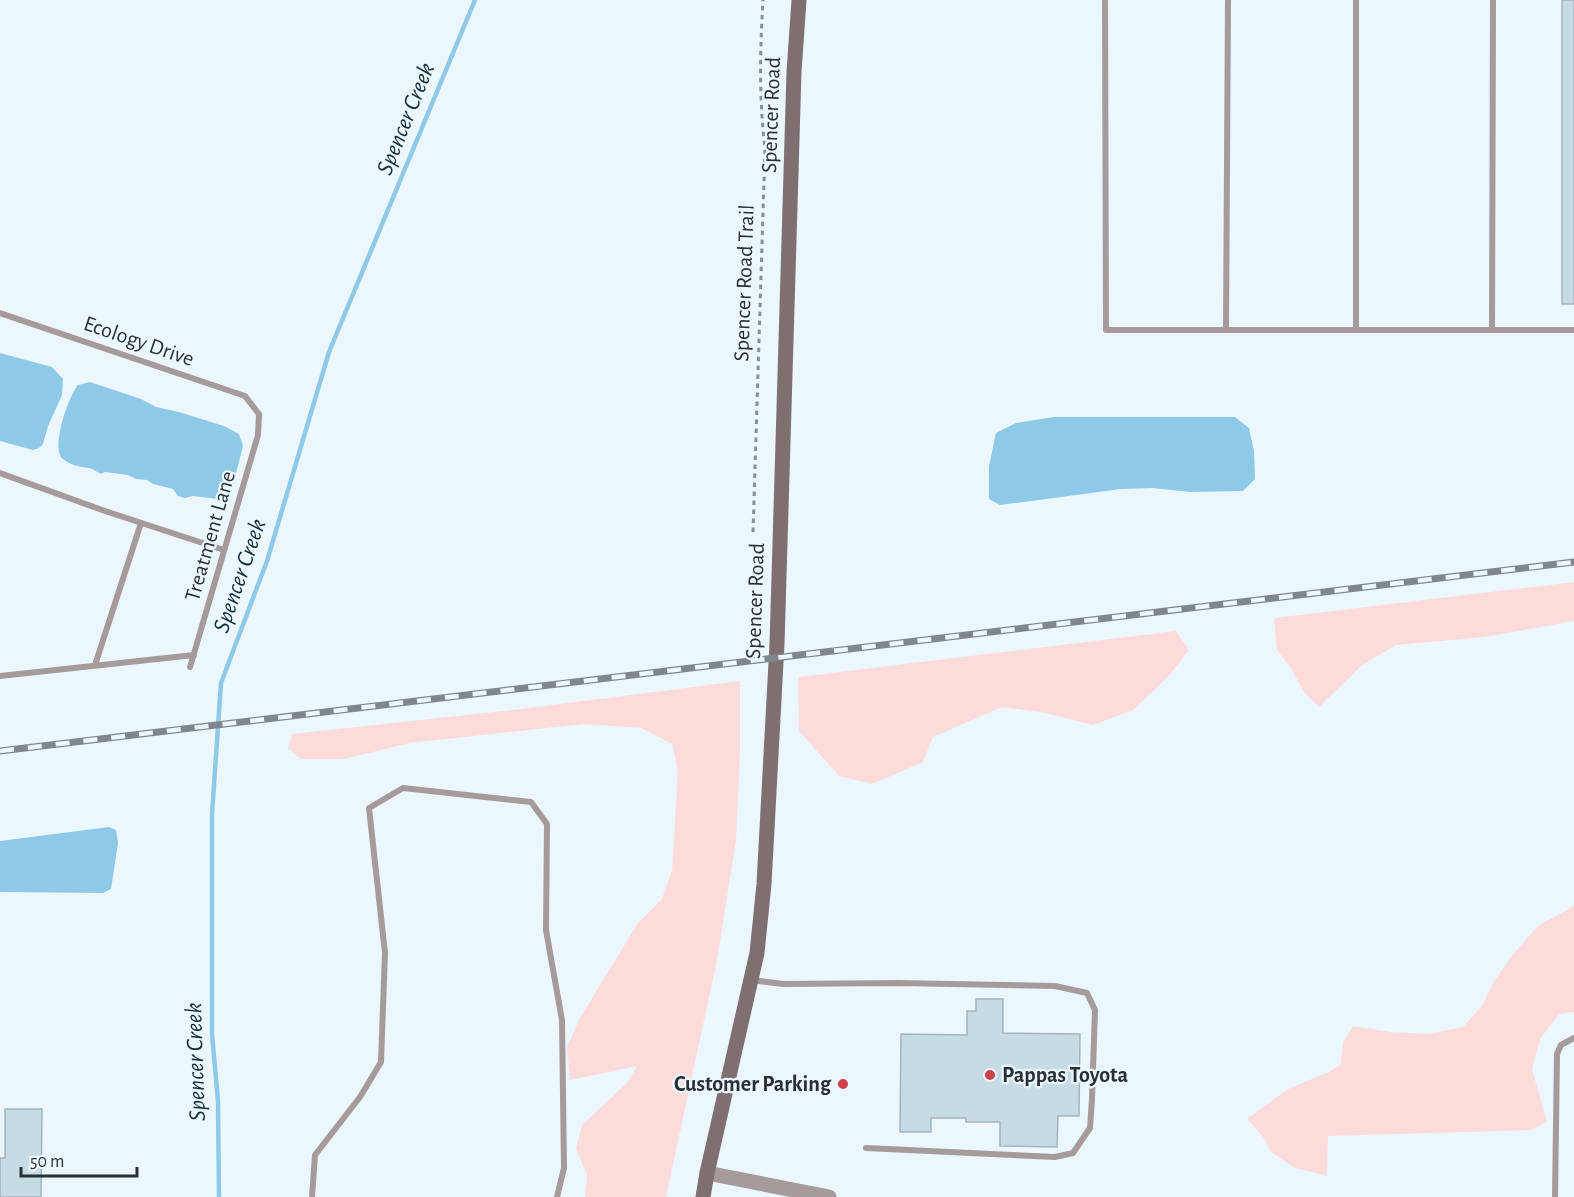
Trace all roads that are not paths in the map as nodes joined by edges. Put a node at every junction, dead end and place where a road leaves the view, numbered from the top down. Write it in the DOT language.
graph roads {
  1 [pos="799,0"];
  2 [pos="1106,0"];
  3 [pos="1228,0"];
  4 [pos="1356,0"];
  5 [pos="1493,0"];
  6 [pos="0,313"];
  7 [pos="1492,329"];
  8 [pos="1226,330"];
  9 [pos="1356,330"];
  10 [pos="1574,330"];
  11 [pos="259,414"];
  12 [pos="0,472"];
  13 [pos="141,523"];
  14 [pos="224,550"];
  15 [pos="194,655"];
  16 [pos="95,665"];
  17 [pos="190,667"];
  18 [pos="0,676"];
  19 [pos="751,980"];
  20 [pos="1574,1038"];
  21 [pos="866,1148"];
  22 [pos="707,1173"];
  23 [pos="312,1197"];
  24 [pos="557,1197"];
  25 [pos="703,1197"];
  26 [pos="829,1197"];
  27 [pos="1555,1197"];
  1 -- 19 [label="main road, Spencer Road"];
  2 -- 8 [label="lane"];
  3 -- 8 [label="lane"];
  4 -- 9 [label="lane"];
  5 -- 7 [label="lane"];
  6 -- 11 [label="lane, Ecology Drive"];
  7 -- 9 [label="lane"];
  7 -- 10 [label="lane"];
  8 -- 9 [label="lane"];
  11 -- 14 [label="lane, Treatment Lane"];
  12 -- 13 [label="lane"];
  13 -- 14 [label="lane"];
  13 -- 16 [label="lane"];
  14 -- 15 [label="lane, Treatment Lane"];
  15 -- 16 [label="lane"];
  15 -- 17 [label="lane, Treatment Lane"];
  16 -- 18 [label="lane"];
  19 -- 21 [label="lane"];
  19 -- 22 [label="main road, Spencer Road"];
  20 -- 27 [label="lane"];
  22 -- 25 [label="main road, Spencer Road"];
  22 -- 26 [label="street"];
  23 -- 24 [label="lane"];
}
